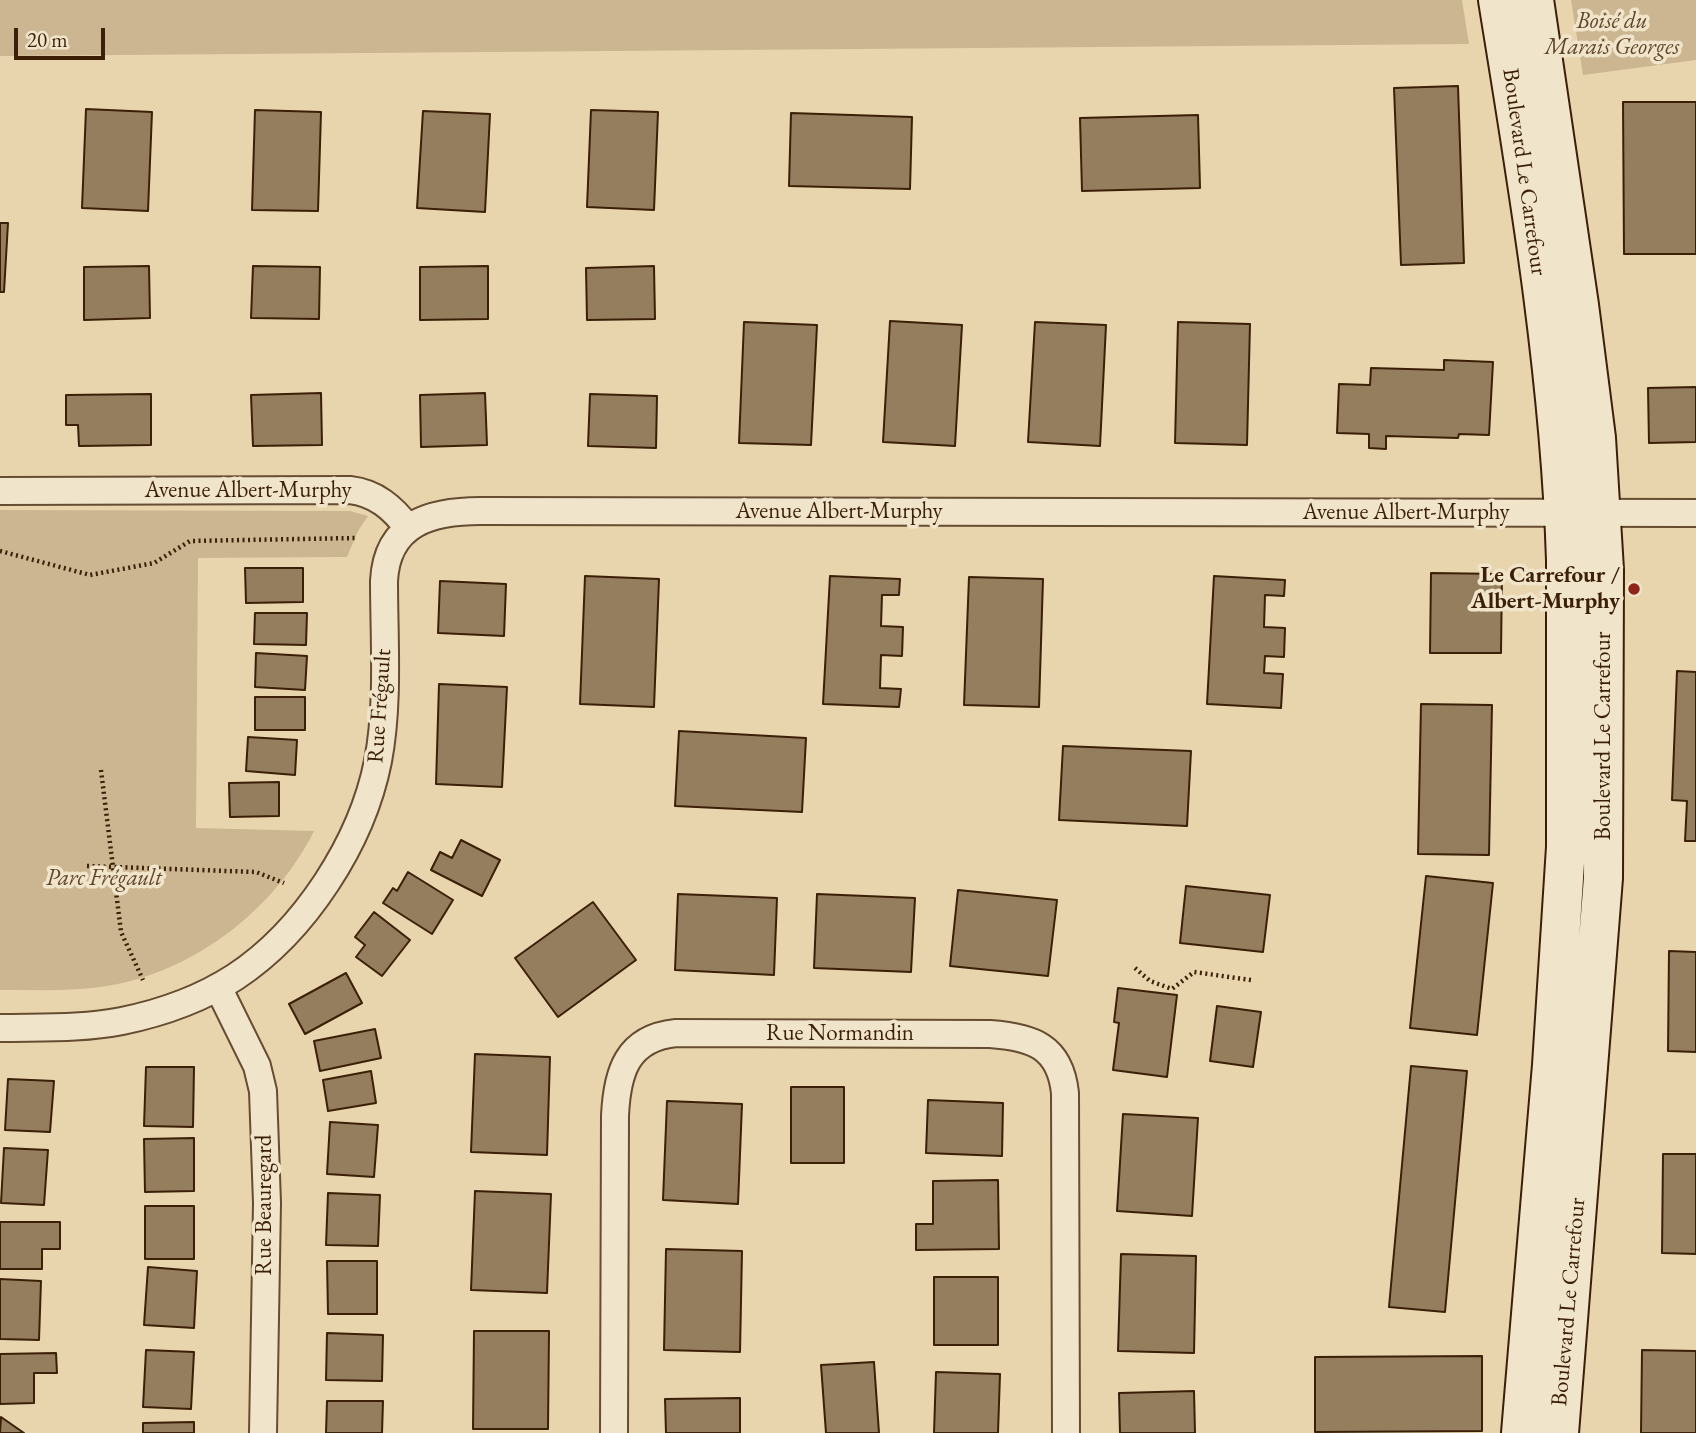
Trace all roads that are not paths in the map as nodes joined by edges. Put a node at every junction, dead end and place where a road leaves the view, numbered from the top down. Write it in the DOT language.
graph roads {
  1 [pos="1498,0"];
  2 [pos="1534,0"];
  3 [pos="0,491"];
  4 [pos="1583,513"];
  5 [pos="1696,513"];
  6 [pos="408,528"];
  7 [pos="218,987"];
  8 [pos="0,1028"];
  9 [pos="263,1433"];
  10 [pos="614,1433"];
  11 [pos="1066,1433"];
  12 [pos="1521,1433"];
  13 [pos="1559,1433"];
  1 -- 4 [label="street, Boulevard Le Carrefour"];
  2 -- 4 [label="street, Boulevard Le Carrefour"];
  3 -- 6 [label="street, Avenue Albert-Murphy"];
  4 -- 5 [label="street, Avenue Albert-Murphy"];
  4 -- 6 [label="street, Avenue Albert-Murphy"];
  4 -- 12 [label="street, Boulevard Le Carrefour"];
  4 -- 13 [label="street, Boulevard Le Carrefour"];
  6 -- 7 [label="street, Rue Frégault"];
  7 -- 8 [label="street, Rue Frégault"];
  7 -- 9 [label="street, Rue Beauregard"];
  10 -- 11 [label="street, Rue Normandin"];
}
